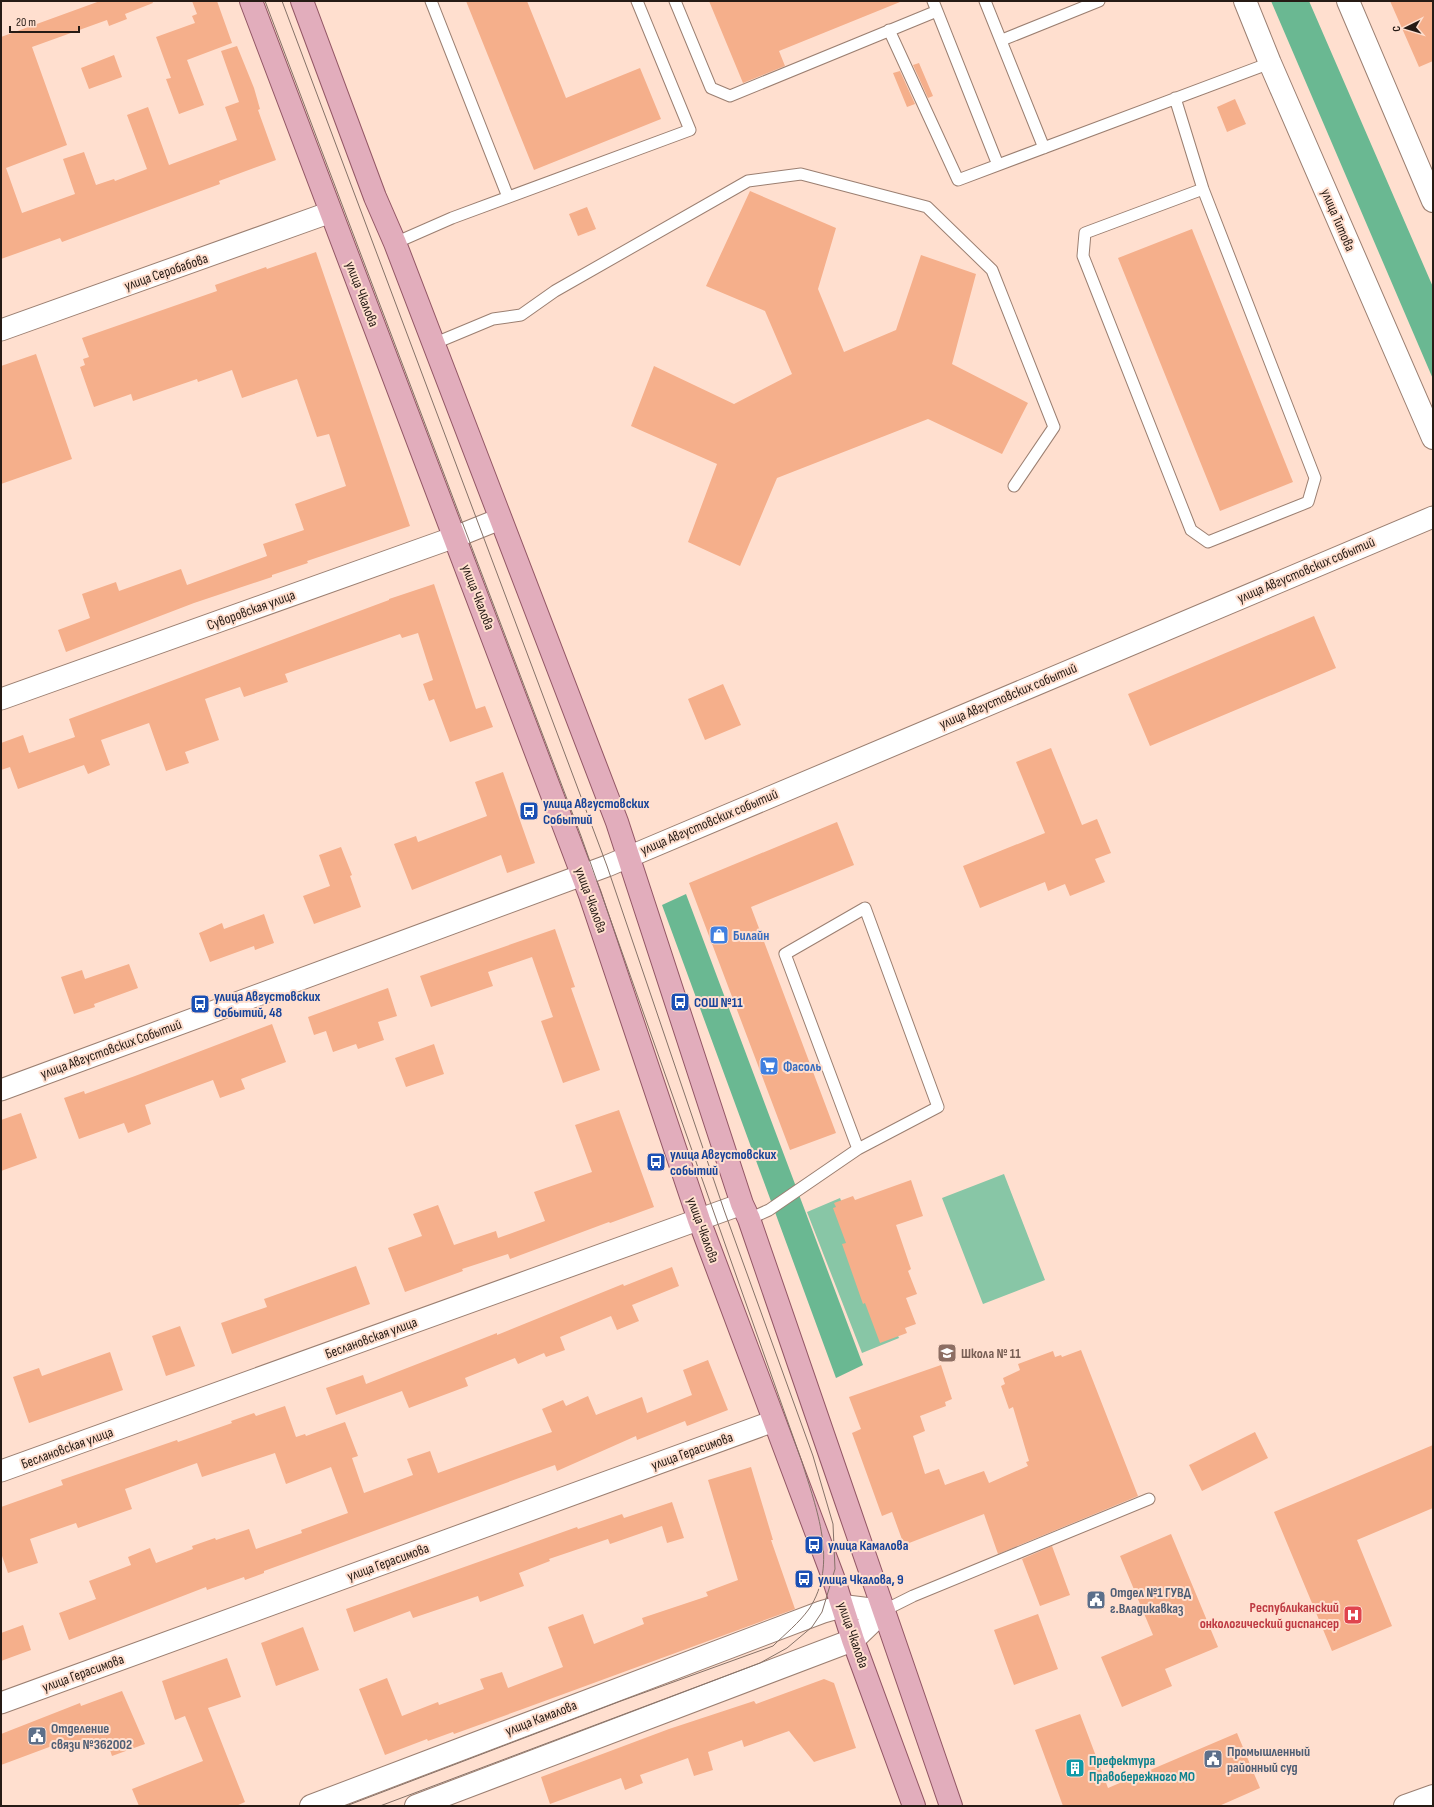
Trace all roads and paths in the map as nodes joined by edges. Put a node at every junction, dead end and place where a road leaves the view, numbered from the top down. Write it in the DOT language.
graph roads {
  1 [pos="251,1"];
  2 [pos="302,1"];
  3 [pos="430,1"];
  4 [pos="637,1"];
  5 [pos="676,1"];
  6 [pos="985,1"];
  7 [pos="1099,1"];
  8 [pos="1245,1"];
  9 [pos="1348,1"];
  10 [pos="935,6"];
  11 [pos="889,30"];
  12 [pos="1002,40"];
  13 [pos="1270,63"];
  14 [pos="1174,98"];
  15 [pos="1044,148"];
  16 [pos="998,165"];
  17 [pos="1203,189"];
  18 [pos="508,197"];
  19 [pos="1433,202"];
  20 [pos="330,212"];
  21 [pos="395,244"];
  22 [pos="1,330"];
  23 [pos="433,344"];
  24 [pos="1433,438"];
  25 [pos="1014,486"];
  26 [pos="1433,516"];
  27 [pos="500,519"];
  28 [pos="455,538"];
  29 [pos="1,700"];
  30 [pos="629,856"];
  31 [pos="582,874"];
  32 [pos="1,1090"];
  33 [pos="858,1149"];
  34 [pos="745,1211"];
  35 [pos="699,1220"];
  36 [pos="774,1421"];
  37 [pos="1,1471"];
  38 [pos="1149,1499"];
  39 [pos="843,1606"];
  40 [pos="883,1611"];
  41 [pos="853,1640"];
  42 [pos="1,1703"];
  43 [pos="1433,1796"];
  44 [pos="311,1806"];
  45 [pos="416,1806"];
  46 [pos="914,1806"];
  47 [pos="951,1806"];
  48 [pos="1405,1806"];
  1 -- 20 [label="main road, улица Чкалова"];
  2 -- 21 [label="main road"];
  3 -- 18 [label="lane"];
  4 -- 18 [label="lane"];
  5 -- 11 [label="lane"];
  6 -- 12 [label="lane"];
  7 -- 12 [label="lane"];
  8 -- 13 [label="street, улица Титова"];
  9 -- 19 [label="street"];
  10 -- 11 [label="lane"];
  10 -- 16 [label="lane"];
  11 -- 16 [label="lane"];
  12 -- 15 [label="lane"];
  13 -- 14 [label="lane"];
  13 -- 24 [label="street, улица Титова"];
  14 -- 15 [label="lane"];
  14 -- 17 [label="lane"];
  15 -- 16 [label="lane"];
  17 -- 17 [label="lane"];
  18 -- 21 [label="lane"];
  20 -- 22 [label="street, улица Серобабова"];
  20 -- 28 [label="main road, улица Чкалова"];
  21 -- 23 [label="main road"];
  23 -- 25 [label="lane"];
  23 -- 27 [label="main road"];
  26 -- 30 [label="street, улица Августовских событий"];
  27 -- 28 [label="street, Суворовская улица"];
  27 -- 30 [label="main road"];
  28 -- 29 [label="street, Суворовская улица"];
  28 -- 31 [label="main road, улица Чкалова"];
  30 -- 31 [label="street, улица Августовских событий"];
  30 -- 34 [label="main road"];
  31 -- 32 [label="street, улица Августовских Событий"];
  31 -- 35 [label="main road, улица Чкалова"];
  33 -- 33 [label="lane"];
  33 -- 34 [label="lane"];
  34 -- 35 [label="street, Беслановская улица"];
  34 -- 40 [label="main road"];
  35 -- 36 [label="main road, улица Чкалова"];
  35 -- 37 [label="street, Беслановская улица"];
  36 -- 39 [label="main road, улица Чкалова"];
  36 -- 42 [label="street, улица Герасимова"];
  38 -- 40 [label="lane"];
  39 -- 40 [label="street, улица Камалова"];
  39 -- 41 [label="main road, улица Чкалова"];
  39 -- 44 [label="street, улица Камалова"];
  40 -- 41 [label="street"];
  40 -- 47 [label="main road"];
  41 -- 45 [label="street"];
  41 -- 46 [label="main road, улица Чкалова"];
  43 -- 48 [label="street"];
}
